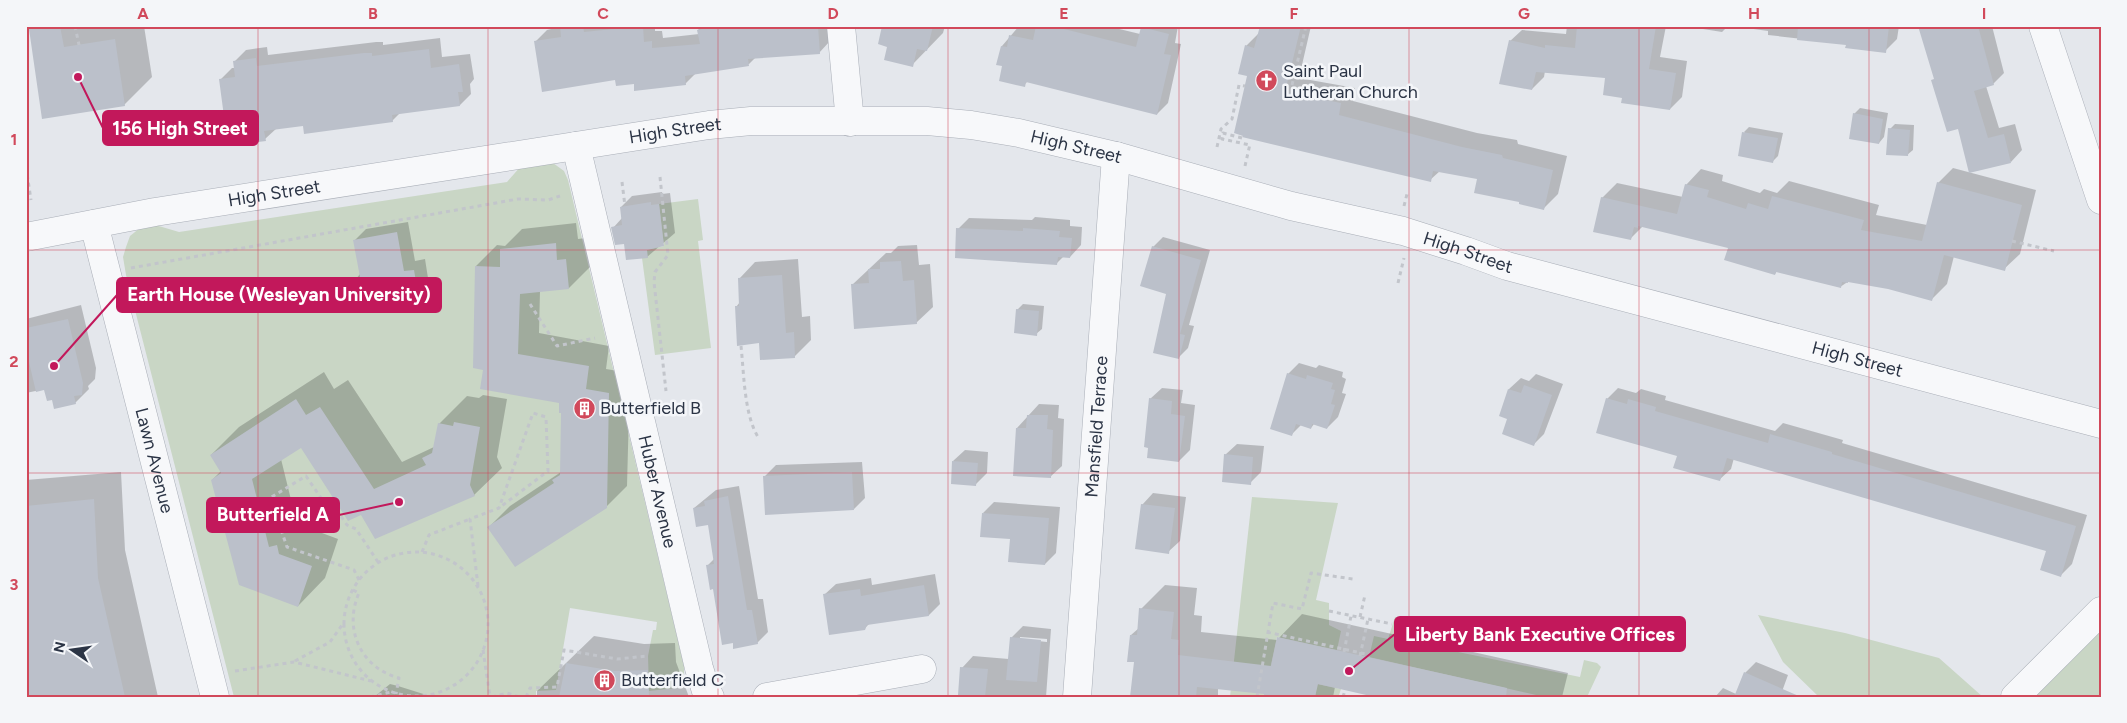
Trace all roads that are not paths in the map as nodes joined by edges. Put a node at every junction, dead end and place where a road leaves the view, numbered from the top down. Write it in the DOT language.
graph roads {
  1 [pos="841,26"];
  2 [pos="2043,26"];
  3 [pos="850,122"];
  4 [pos="576,146"];
  5 [pos="1116,156"];
  6 [pos="2101,200"];
  7 [pos="94,224"];
  8 [pos="26,237"];
  9 [pos="2100,420"];
  10 [pos="2101,611"];
  11 [pos="922,669"];
  12 [pos="708,694"];
  13 [pos="215,697"];
  14 [pos="768,697"];
  15 [pos="1077,697"];
  16 [pos="2015,697"];
  1 -- 3 [label="street"];
  2 -- 6 [label="street"];
  3 -- 4 [label="street, High Street"];
  3 -- 5 [label="street, High Street"];
  4 -- 7 [label="street, High Street"];
  4 -- 12 [label="street, Huber Avenue"];
  5 -- 9 [label="street, High Street"];
  5 -- 15 [label="street, Mansfield Terrace"];
  7 -- 8 [label="street, High Street"];
  7 -- 13 [label="street, Lawn Avenue"];
  10 -- 16 [label="street"];
  11 -- 14 [label="street"];
}
